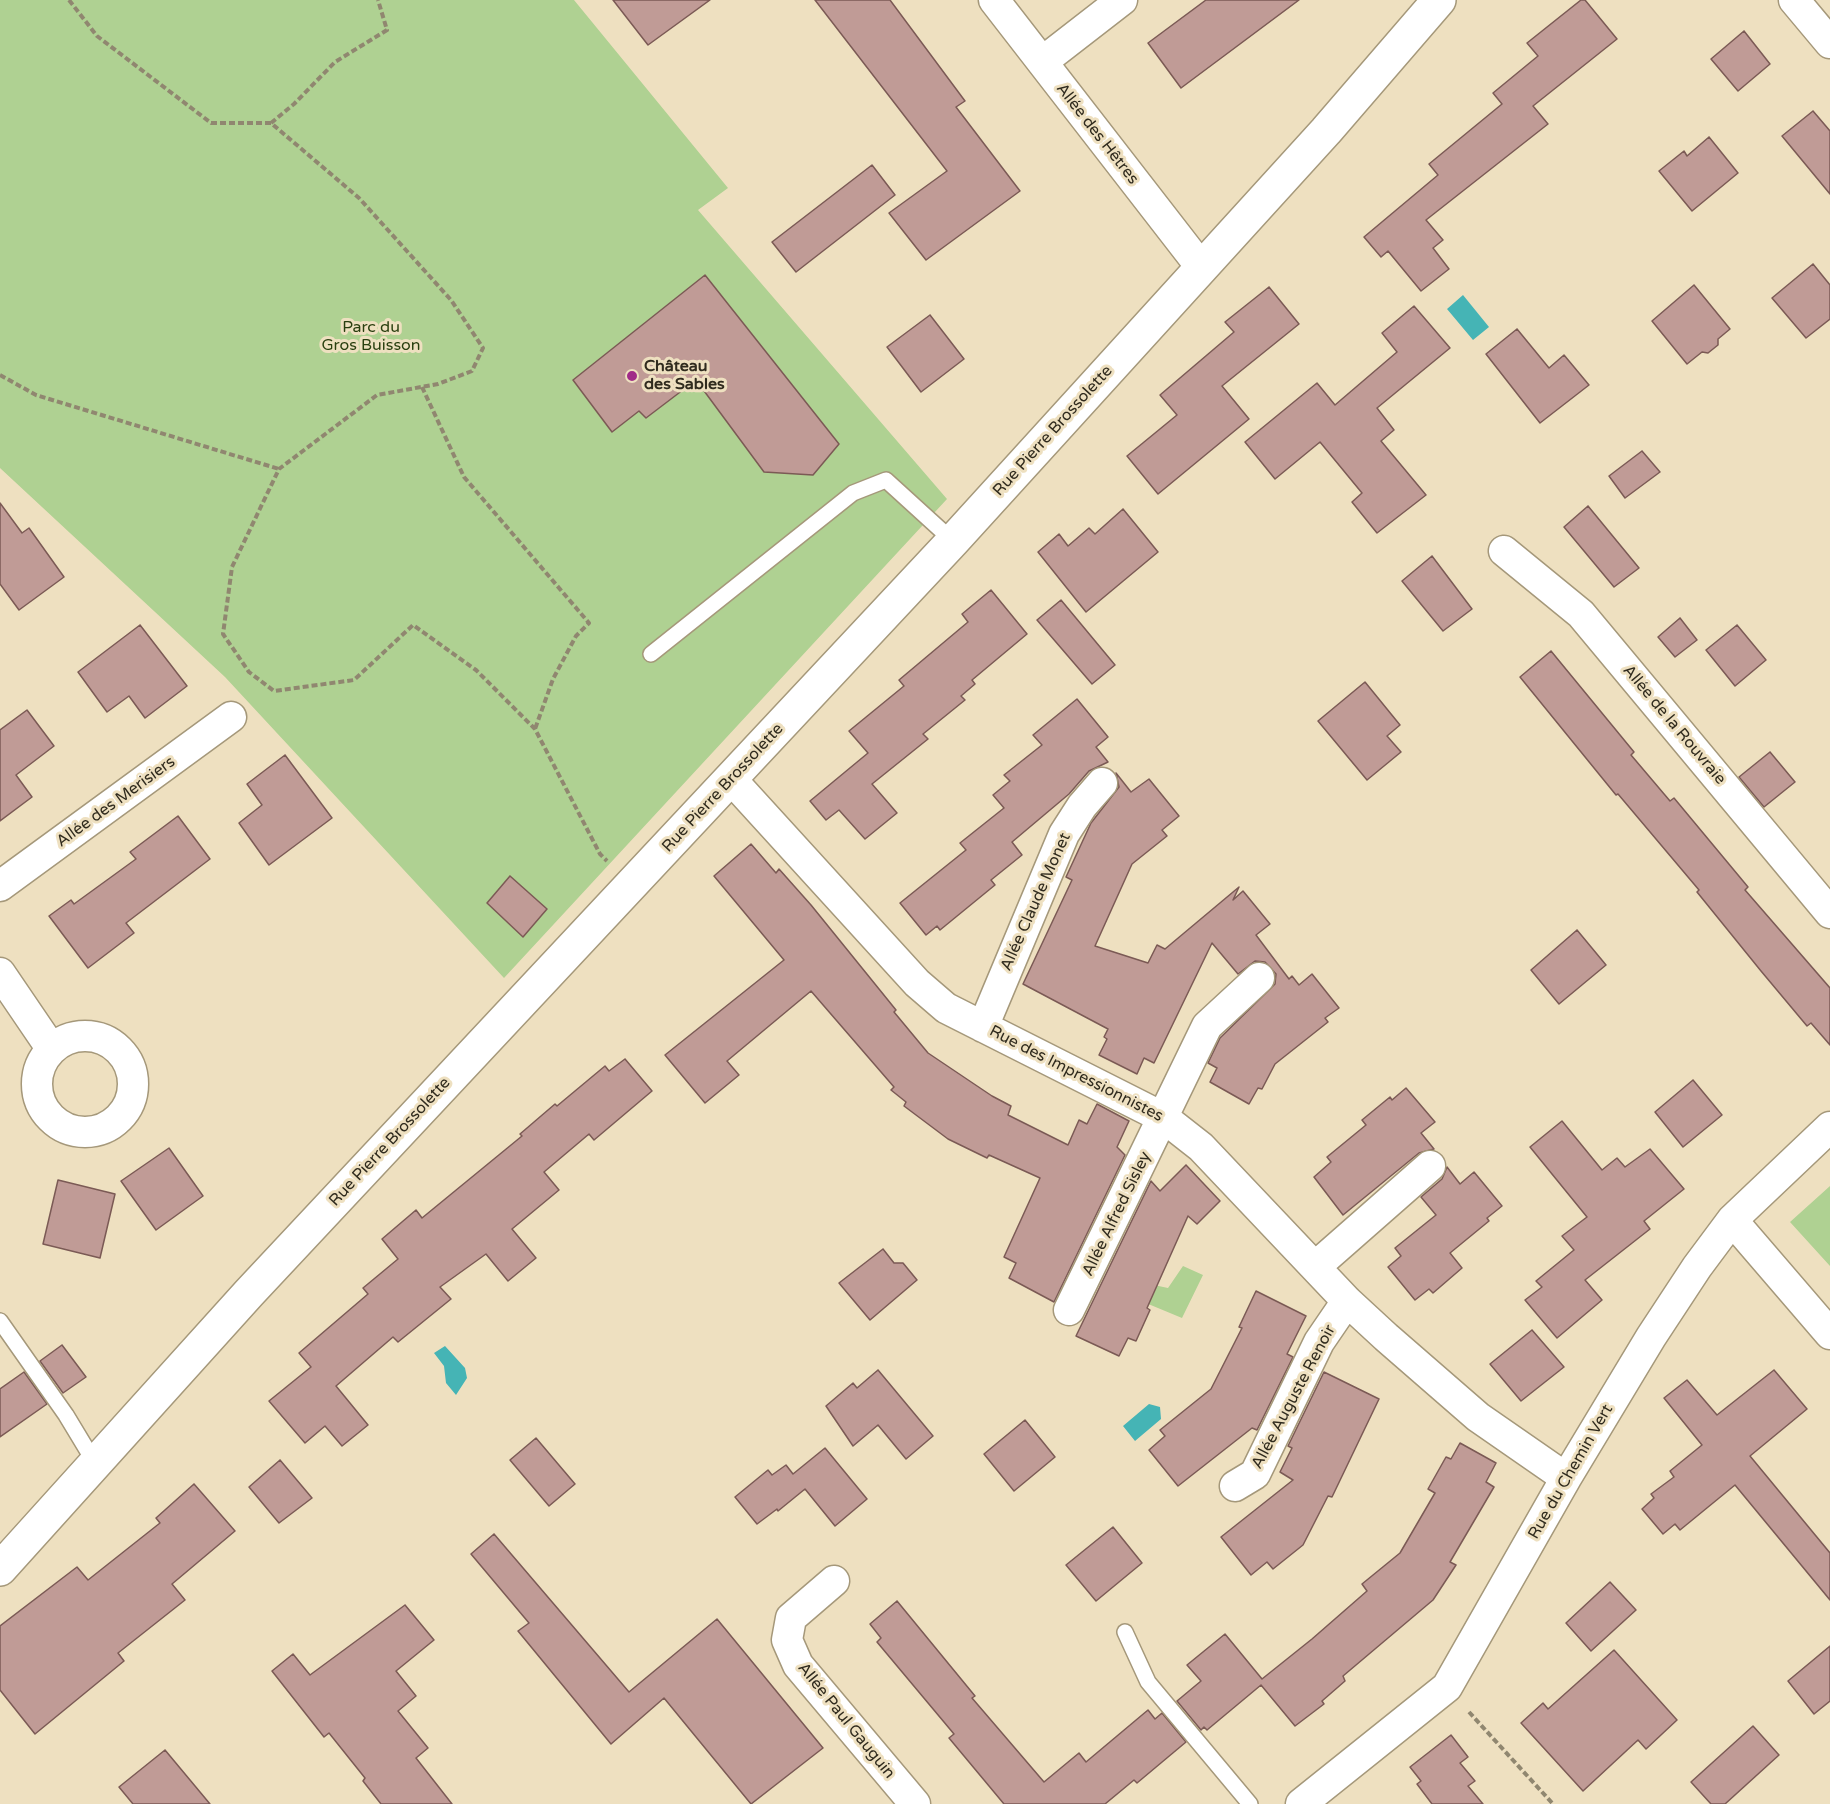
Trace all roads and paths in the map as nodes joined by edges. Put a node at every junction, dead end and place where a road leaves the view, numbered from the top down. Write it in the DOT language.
graph roads {
  1 [pos="69,0"];
  2 [pos="378,0"];
  3 [pos="994,0"];
  4 [pos="1122,0"];
  5 [pos="1439,0"];
  6 [pos="1794,0"];
  7 [pos="1830,43"];
  8 [pos="1042,62"];
  9 [pos="271,123"];
  10 [pos="1201,267"];
  11 [pos="0,375"];
  12 [pos="422,387"];
  13 [pos="279,469"];
  14 [pos="953,541"];
  15 [pos="1504,551"];
  16 [pos="651,654"];
  17 [pos="231,717"];
  18 [pos="535,729"];
  19 [pos="731,779"];
  20 [pos="1102,783"];
  21 [pos="631,885"];
  22 [pos="0,886"];
  23 [pos="1830,913"];
  24 [pos="0,973"];
  25 [pos="1260,978"];
  26 [pos="983,1027"];
  27 [pos="51,1048"];
  28 [pos="1164,1118"];
  29 [pos="1830,1127"];
  30 [pos="1430,1166"];
  31 [pos="1732,1220"];
  32 [pos="1315,1267"];
  33 [pos="1347,1301"];
  34 [pos="1069,1310"];
  35 [pos="0,1321"];
  36 [pos="1830,1334"];
  37 [pos="95,1463"];
  38 [pos="1566,1478"];
  39 [pos="1235,1486"];
  40 [pos="0,1569"];
  41 [pos="834,1581"];
  42 [pos="1125,1632"];
  43 [pos="1447,1688"];
  44 [pos="915,1804"];
  45 [pos="1250,1804"];
  46 [pos="1301,1804"];
  47 [pos="1553,1804"];
  1 -- 9 [label="path"];
  2 -- 9 [label="path"];
  3 -- 8 [label="street, Allée des Hêtres"];
  4 -- 8 [label="street"];
  5 -- 10 [label="street, Rue Pierre Brossolette"];
  6 -- 7 [label="street"];
  8 -- 10 [label="street, Allée des Hêtres"];
  9 -- 12 [label="path"];
  10 -- 14 [label="street, Rue Pierre Brossolette"];
  11 -- 13 [label="path"];
  12 -- 13 [label="path"];
  12 -- 18 [label="path"];
  13 -- 18 [label="path"];
  14 -- 16 [label="lane"];
  14 -- 19 [label="street, Rue Pierre Brossolette"];
  15 -- 23 [label="street, Allée de la Rouvraie"];
  17 -- 22 [label="street, Allée des Merisiers"];
  18 -- 21 [label="path"];
  19 -- 21 [label="street, Rue Pierre Brossolette"];
  19 -- 26 [label="street, Rue des Impressionnistes"];
  20 -- 26 [label="street, Allée Claude Monet"];
  21 -- 37 [label="street, Rue Pierre Brossolette"];
  24 -- 27 [label="street"];
  25 -- 28 [label="street, Allée Alfred Sisley"];
  26 -- 28 [label="street, Rue des Impressionnistes"];
  28 -- 32 [label="street, Rue des Impressionnistes"];
  28 -- 34 [label="street, Allée Alfred Sisley"];
  29 -- 31 [label="street, Rue du Chemin Vert"];
  30 -- 32 [label="street"];
  31 -- 36 [label="street"];
  31 -- 38 [label="street, Rue du Chemin Vert"];
  32 -- 33 [label="street, Rue des Impressionnistes"];
  33 -- 38 [label="street, Rue des Impressionnistes"];
  33 -- 39 [label="street, Allée Auguste Renoir"];
  35 -- 37 [label="lane"];
  37 -- 40 [label="street, Rue Pierre Brossolette"];
  38 -- 43 [label="street, Rue du Chemin Vert"];
  41 -- 44 [label="street, Allée Paul Gauguin"];
  42 -- 45 [label="lane"];
  43 -- 46 [label="street, Rue du Chemin Vert"];
  43 -- 47 [label="path"];
}
